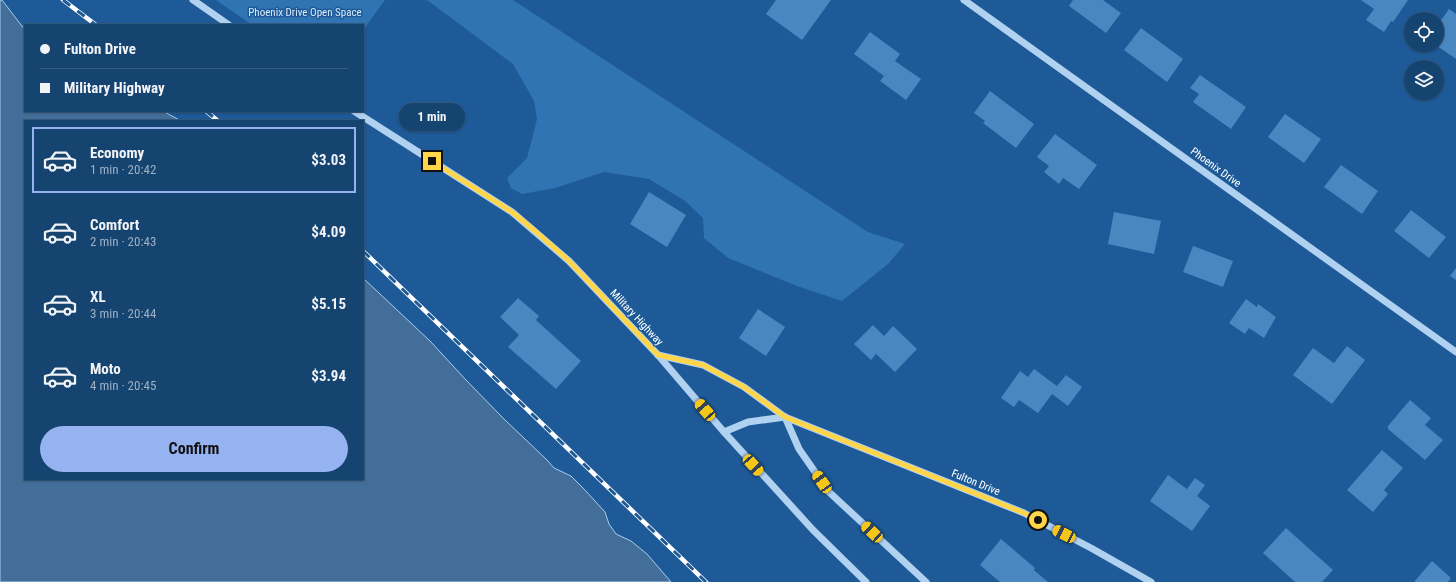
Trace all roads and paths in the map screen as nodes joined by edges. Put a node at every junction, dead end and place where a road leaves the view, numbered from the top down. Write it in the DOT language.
graph roads {
  1 [pos="193,0"];
  2 [pos="964,0"];
  3 [pos="228,24"];
  4 [pos="356,112"];
  5 [pos="1456,352"];
  6 [pos="658,355"];
  7 [pos="785,417"];
  8 [pos="724,432"];
  9 [pos="866,582"];
  10 [pos="926,582"];
  11 [pos="1151,582"];
  1 -- 3 [label="street"];
  2 -- 5 [label="street, Phoenix Drive"];
  4 -- 6 [label="street, Military Highway"];
  6 -- 7 [label="street, Fulton Drive"];
  6 -- 8 [label="street, Military Highway"];
  7 -- 8 [label="street, Fulton Drive"];
  7 -- 10 [label="street"];
  7 -- 11 [label="street, Fulton Drive"];
  8 -- 9 [label="street, Military Highway"];
}
